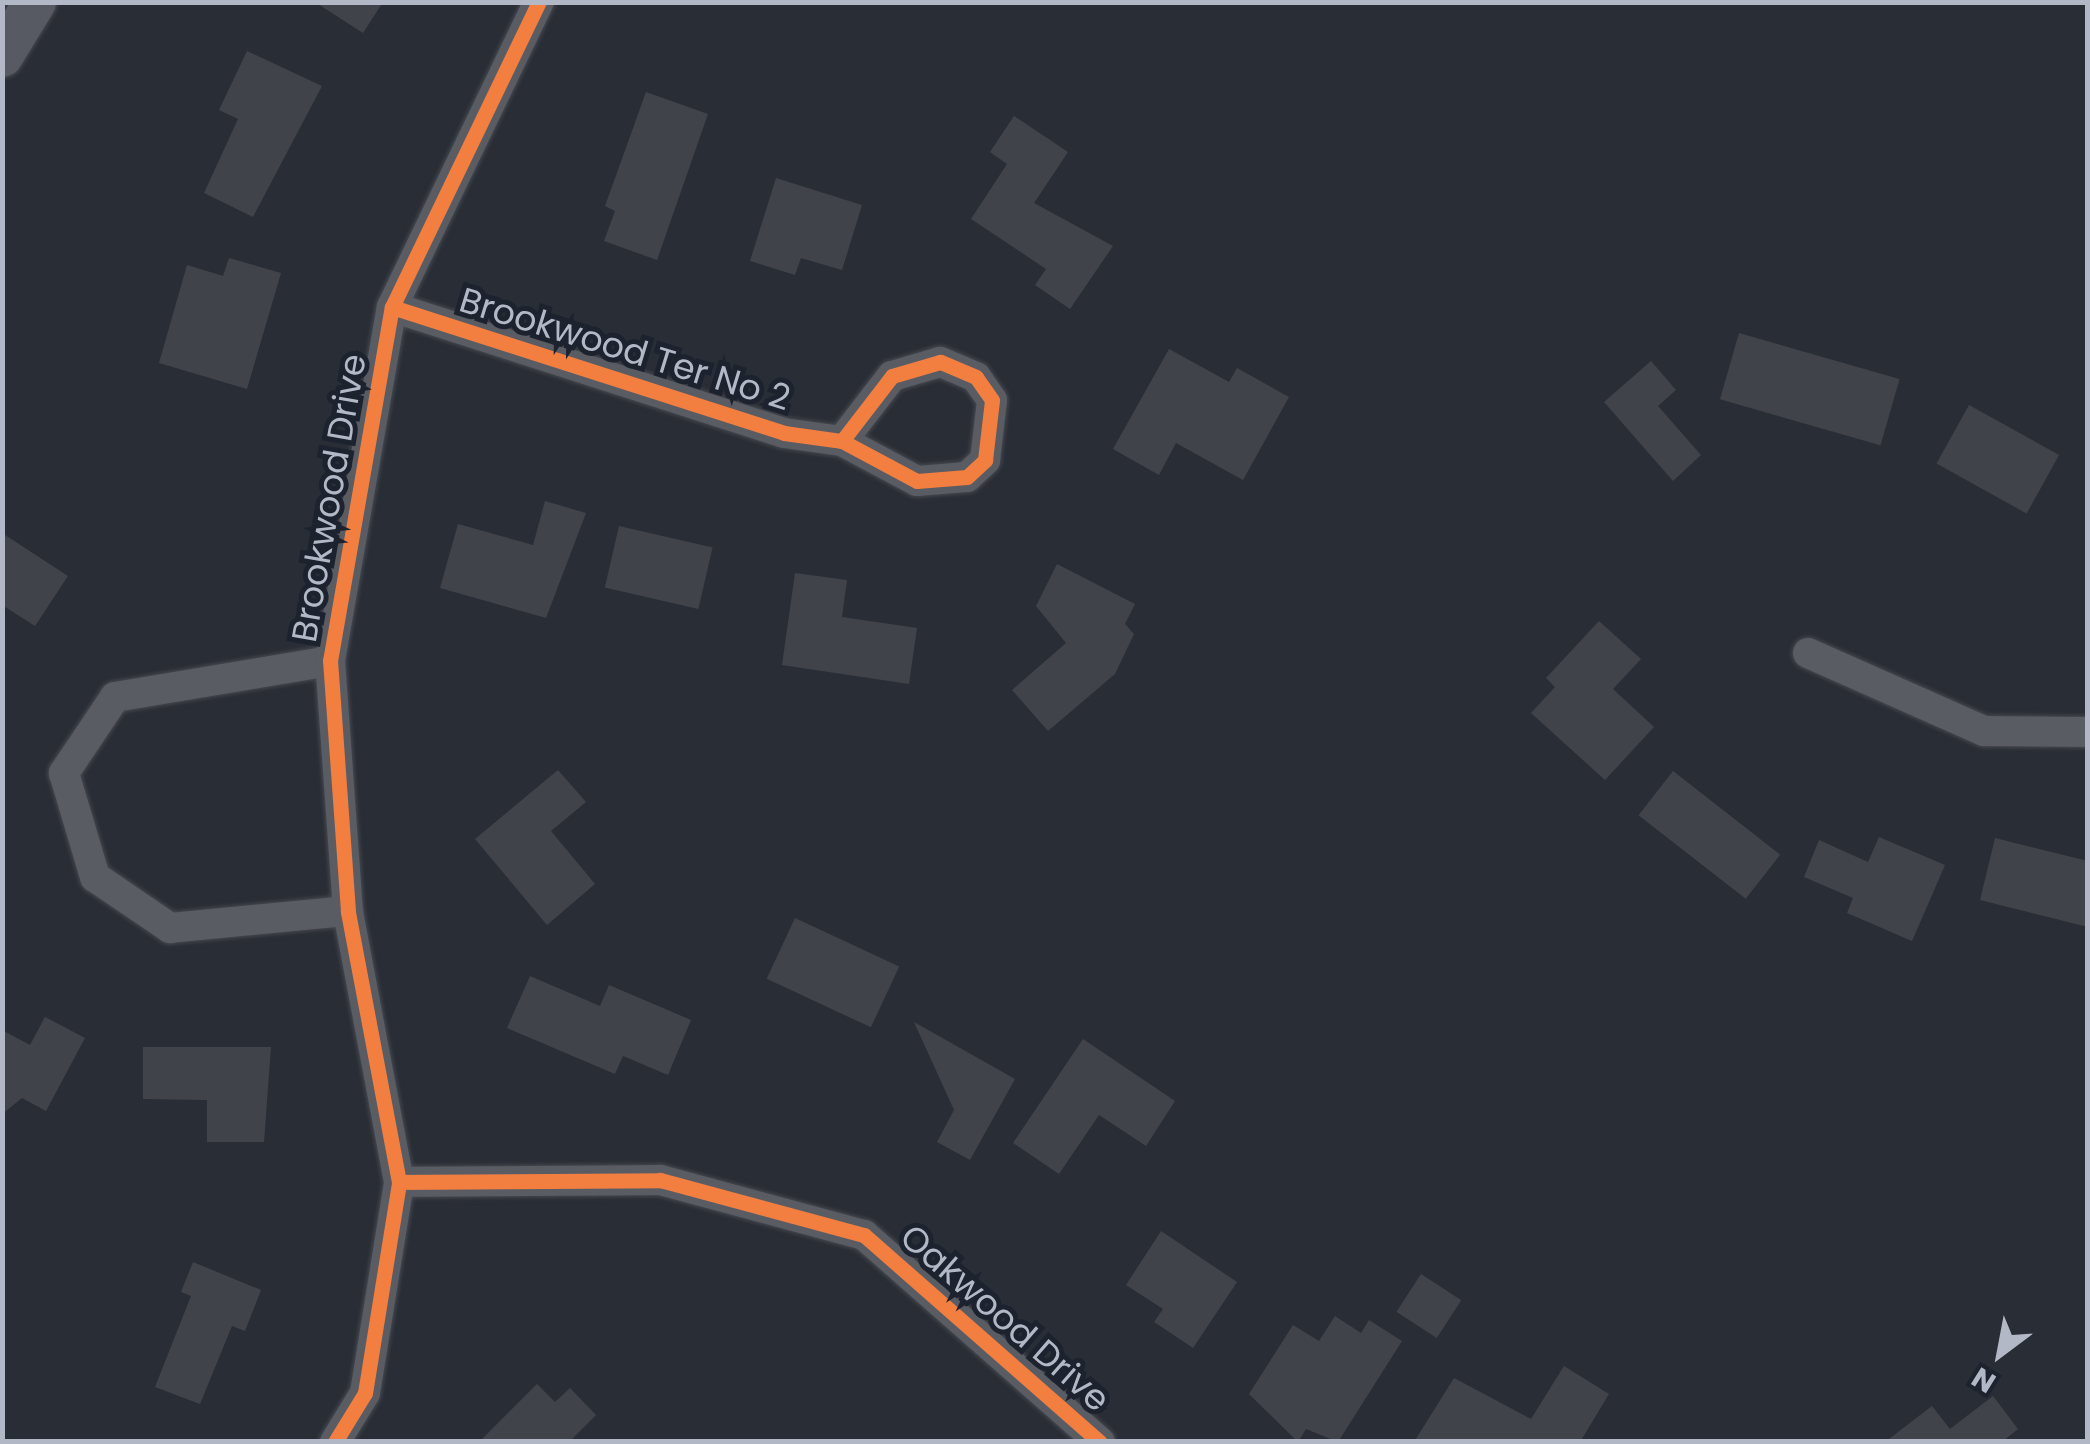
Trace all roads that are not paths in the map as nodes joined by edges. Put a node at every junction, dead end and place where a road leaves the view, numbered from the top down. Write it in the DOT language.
graph roads {
  1 [pos="36,2"];
  2 [pos="539,2"];
  3 [pos="2,56"];
  4 [pos="392,307"];
  5 [pos="842,441"];
  6 [pos="1808,653"];
  7 [pos="330,661"];
  8 [pos="2088,732"];
  9 [pos="348,911"];
  10 [pos="399,1182"];
  11 [pos="335,1442"];
  12 [pos="1100,1442"];
  1 -- 3 [label="main road"];
  2 -- 4 [label="street, Brookwood Drive"];
  4 -- 5 [label="street, Brookwood Ter No 2"];
  4 -- 7 [label="street, Brookwood Drive"];
  5 -- 5 [label="street, Brookwood Ter No 2"];
  6 -- 8 [label="street"];
  7 -- 9 [label="street, Brookwood Drive"];
  7 -- 9 [label="street"];
  9 -- 10 [label="street, Brookwood Drive"];
  10 -- 11 [label="street, Brookwood Drive"];
  10 -- 12 [label="street, Oakwood Drive"];
}
